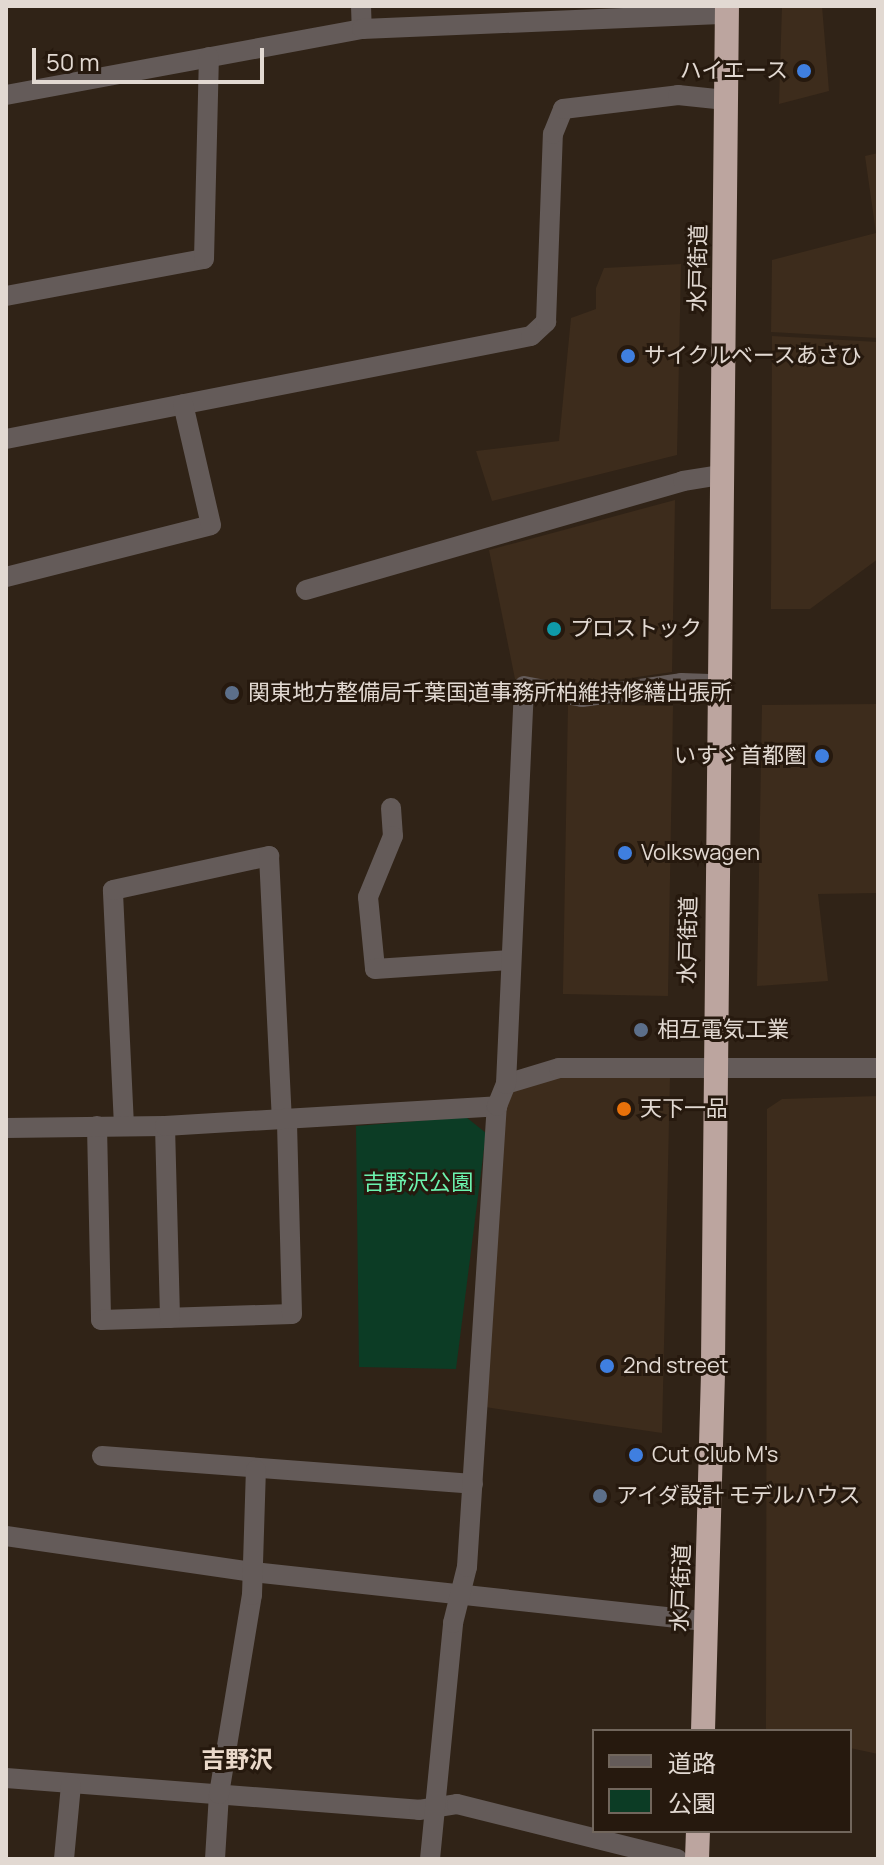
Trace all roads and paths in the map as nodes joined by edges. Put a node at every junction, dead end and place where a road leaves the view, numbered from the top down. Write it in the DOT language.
graph roads {
  1 [pos="361,6"];
  2 [pos="727,10"];
  3 [pos="362,29"];
  4 [pos="209,57"];
  5 [pos="6,95"];
  6 [pos="726,100"];
  7 [pos="6,296"];
  8 [pos="183,404"];
  9 [pos="6,439"];
  10 [pos="720,475"];
  11 [pos="6,577"];
  12 [pos="306,590"];
  13 [pos="717,684"];
  14 [pos="391,808"];
  15 [pos="511,960"];
  16 [pos="713,1065"];
  17 [pos="878,1068"];
  18 [pos="506,1084"];
  19 [pos="497,1106"];
  20 [pos="284,1119"];
  21 [pos="97,1126"];
  22 [pos="124,1126"];
  23 [pos="165,1126"];
  24 [pos="6,1128"];
  25 [pos="170,1318"];
  26 [pos="102,1456"];
  27 [pos="256,1470"];
  28 [pos="473,1484"];
  29 [pos="6,1536"];
  30 [pos="253,1572"];
  31 [pos="461,1596"];
  32 [pos="707,1621"];
  33 [pos="703,1729"];
  34 [pos="6,1778"];
  35 [pos="71,1785"];
  36 [pos="219,1794"];
  37 [pos="435,1805"];
  38 [pos="698,1833"];
  39 [pos="64,1859"];
  40 [pos="215,1859"];
  41 [pos="430,1859"];
  42 [pos="677,1859"];
  43 [pos="697,1859"];
  1 -- 3 [label="street"];
  2 -- 3 [label="street"];
  2 -- 6 [label="highway, 水戸街道"];
  3 -- 4 [label="street"];
  4 -- 5 [label="street"];
  4 -- 7 [label="street"];
  6 -- 8 [label="street"];
  6 -- 10 [label="highway, 水戸街道"];
  8 -- 9 [label="street"];
  8 -- 11 [label="street"];
  10 -- 12 [label="street"];
  10 -- 13 [label="highway, 水戸街道"];
  13 -- 15 [label="street"];
  13 -- 16 [label="highway, 水戸街道"];
  14 -- 15 [label="street"];
  15 -- 18 [label="street"];
  16 -- 17 [label="street"];
  16 -- 18 [label="street"];
  16 -- 32 [label="highway, 水戸街道"];
  18 -- 19 [label="street"];
  19 -- 20 [label="street"];
  19 -- 28 [label="street"];
  20 -- 22 [label="street"];
  20 -- 23 [label="street"];
  20 -- 25 [label="street"];
  21 -- 22 [label="street"];
  21 -- 24 [label="street"];
  21 -- 25 [label="street"];
  22 -- 23 [label="street"];
  23 -- 25 [label="street"];
  26 -- 27 [label="street"];
  27 -- 28 [label="street"];
  27 -- 30 [label="street"];
  28 -- 31 [label="street"];
  29 -- 30 [label="street"];
  30 -- 31 [label="street"];
  30 -- 36 [label="street"];
  31 -- 32 [label="street"];
  31 -- 37 [label="street"];
  32 -- 33 [label="highway, 水戸街道"];
  34 -- 35 [label="street"];
  35 -- 36 [label="street"];
  35 -- 39 [label="street"];
  36 -- 37 [label="street"];
  36 -- 40 [label="street"];
  37 -- 41 [label="street"];
  37 -- 42 [label="street"];
  38 -- 43 [label="highway"];
}
